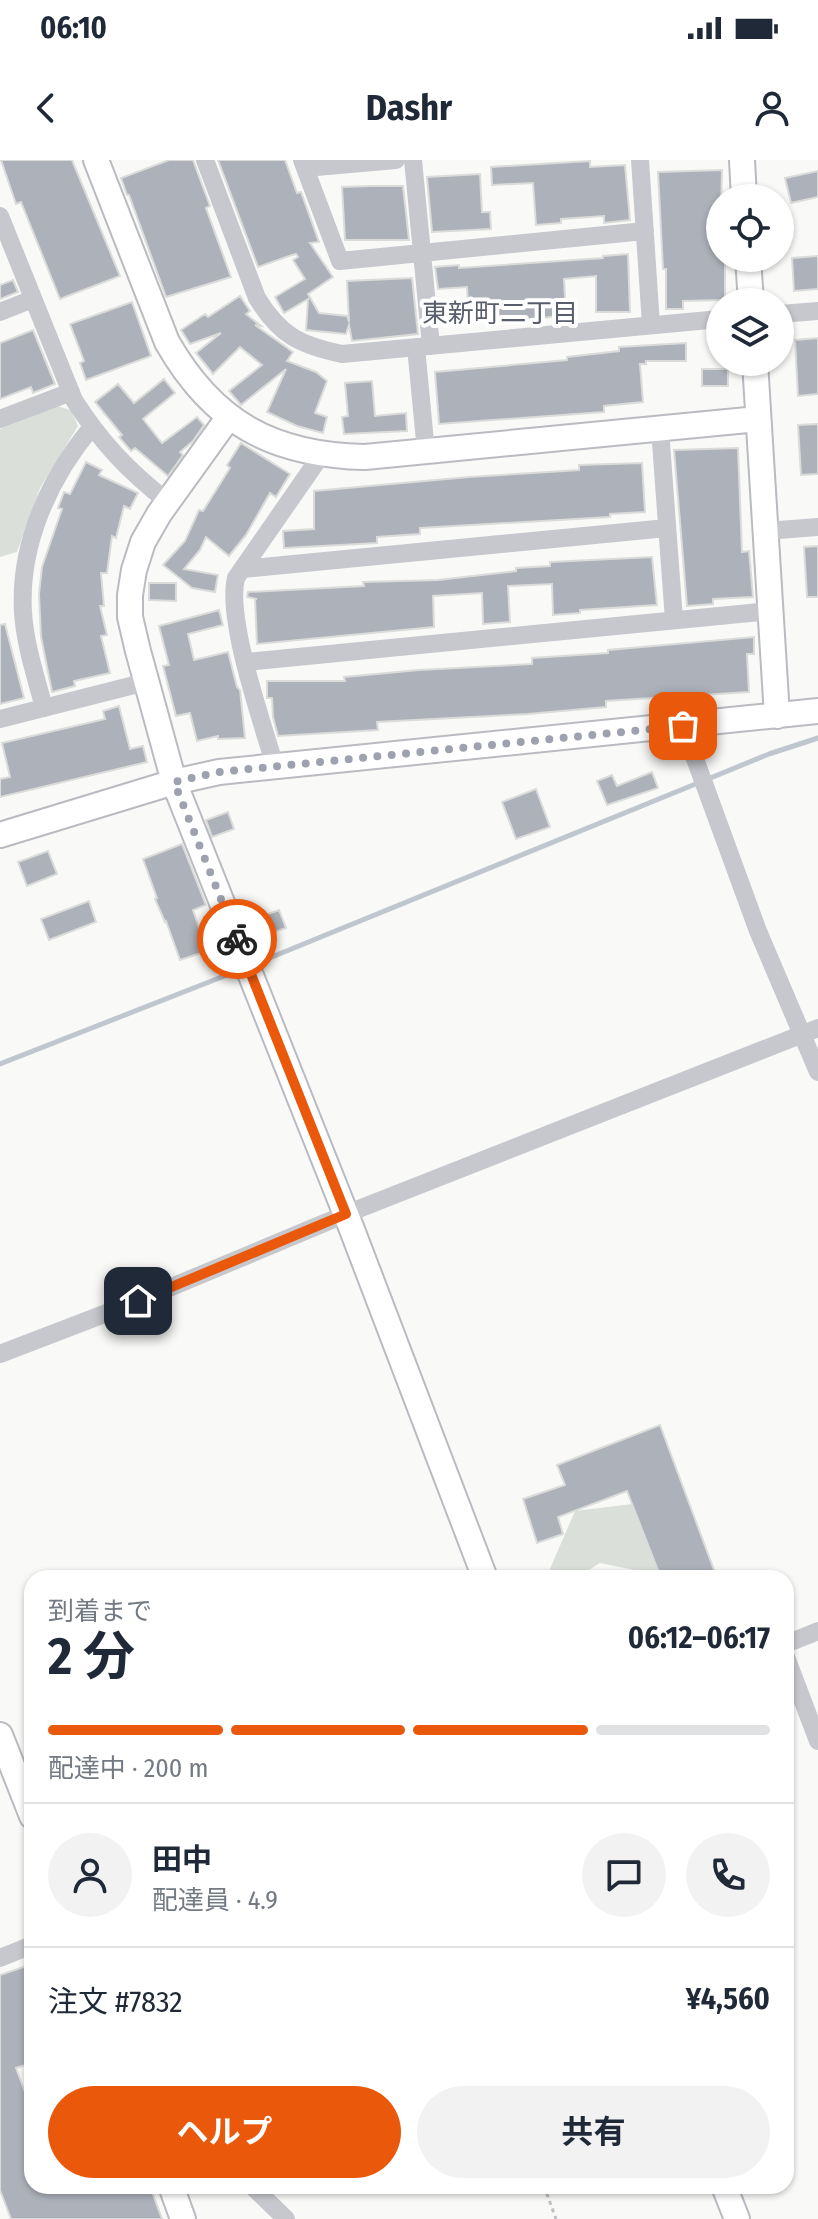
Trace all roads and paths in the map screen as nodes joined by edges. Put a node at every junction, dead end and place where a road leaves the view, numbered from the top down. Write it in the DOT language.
graph roads {
  1 [pos="205,160"];
  2 [pos="396,160"];
  3 [pos="413,160"];
  4 [pos="640,160"];
  5 [pos="742,160"];
  6 [pos="98,161"];
  7 [pos="304,164"];
  8 [pos="743,184"];
  9 [pos="0,216"];
  10 [pos="645,231"];
  11 [pos="423,253"];
  12 [pos="33,299"];
  13 [pos="818,311"];
  14 [pos="0,312"];
  15 [pos="794,313"];
  16 [pos="706,320"];
  17 [pos="651,325"];
  18 [pos="423,346"];
  19 [pos="756,376"];
  20 [pos="71,392"];
  21 [pos="228,418"];
  22 [pos="0,419"];
  23 [pos="758,419"];
  24 [pos="92,427"];
  25 [pos="660,429"];
  26 [pos="426,452"];
  27 [pos="322,454"];
  28 [pos="168,502"];
  29 [pos="818,527"];
  30 [pos="667,528"];
  31 [pos="765,531"];
  32 [pos="242,569"];
  33 [pos="770,611"];
  34 [pos="674,620"];
  35 [pos="246,662"];
  36 [pos="146,682"];
  37 [pos="44,708"];
  38 [pos="818,711"];
  39 [pos="777,716"];
  40 [pos="0,719"];
  41 [pos="683,726"];
  42 [pos="275,766"];
  43 [pos="174,782"];
  44 [pos="0,835"];
  45 [pos="810,1030"];
  46 [pos="818,1072"];
  47 [pos="346,1214"];
  48 [pos="0,1354"];
  49 [pos="482,1570"];
  50 [pos="818,1631"];
  51 [pos="794,1641"];
  52 [pos="794,1678"];
  53 [pos="0,1735"];
  54 [pos="818,1741"];
  55 [pos="24,1796"];
  56 [pos="24,1948"];
  57 [pos="0,1958"];
  58 [pos="174,2194"];
  59 [pos="260,2194"];
  60 [pos="547,2194"];
  61 [pos="727,2194"];
  62 [pos="183,2219"];
  63 [pos="286,2219"];
  64 [pos="556,2219"];
  65 [pos="737,2219"];
  1 -- 18 [label="street"];
  2 -- 7 [label="street"];
  3 -- 11 [label="street"];
  4 -- 10 [label="street"];
  5 -- 8 [label="street"];
  6 -- 21 [label="street"];
  7 -- 11 [label="street"];
  9 -- 12 [label="street"];
  10 -- 11 [label="street"];
  10 -- 17 [label="street"];
  11 -- 18 [label="street"];
  12 -- 14 [label="street"];
  12 -- 20 [label="street"];
  13 -- 15 [label="street"];
  16 -- 17 [label="street"];
  17 -- 18 [label="street"];
  18 -- 26 [label="street"];
  19 -- 23 [label="street"];
  20 -- 22 [label="street"];
  20 -- 24 [label="street"];
  21 -- 27 [label="street"];
  21 -- 28 [label="street"];
  23 -- 25 [label="street"];
  23 -- 31 [label="street"];
  24 -- 28 [label="street"];
  24 -- 37 [label="street"];
  25 -- 26 [label="street"];
  25 -- 30 [label="street"];
  26 -- 27 [label="street"];
  27 -- 32 [label="street"];
  28 -- 36 [label="street"];
  29 -- 31 [label="street"];
  30 -- 32 [label="street"];
  30 -- 34 [label="street"];
  31 -- 33 [label="street"];
  32 -- 35 [label="street"];
  33 -- 34 [label="street"];
  33 -- 39 [label="street"];
  34 -- 35 [label="street"];
  35 -- 42 [label="street"];
  36 -- 37 [label="street"];
  36 -- 43 [label="street"];
  37 -- 40 [label="street"];
  38 -- 39 [label="street"];
  39 -- 41 [label="street"];
  41 -- 42 [label="street"];
  41 -- 45 [label="street"];
  42 -- 43 [label="street"];
  43 -- 44 [label="street"];
  43 -- 47 [label="street"];
  45 -- 46 [label="street"];
  45 -- 47 [label="street"];
  47 -- 48 [label="street"];
  47 -- 49 [label="street"];
  50 -- 51 [label="street"];
  52 -- 54 [label="street"];
  53 -- 55 [label="street"];
  56 -- 57 [label="street"];
  58 -- 62 [label="street"];
  59 -- 63 [label="street"];
  60 -- 64 [label="path"];
  61 -- 65 [label="street"];
}
